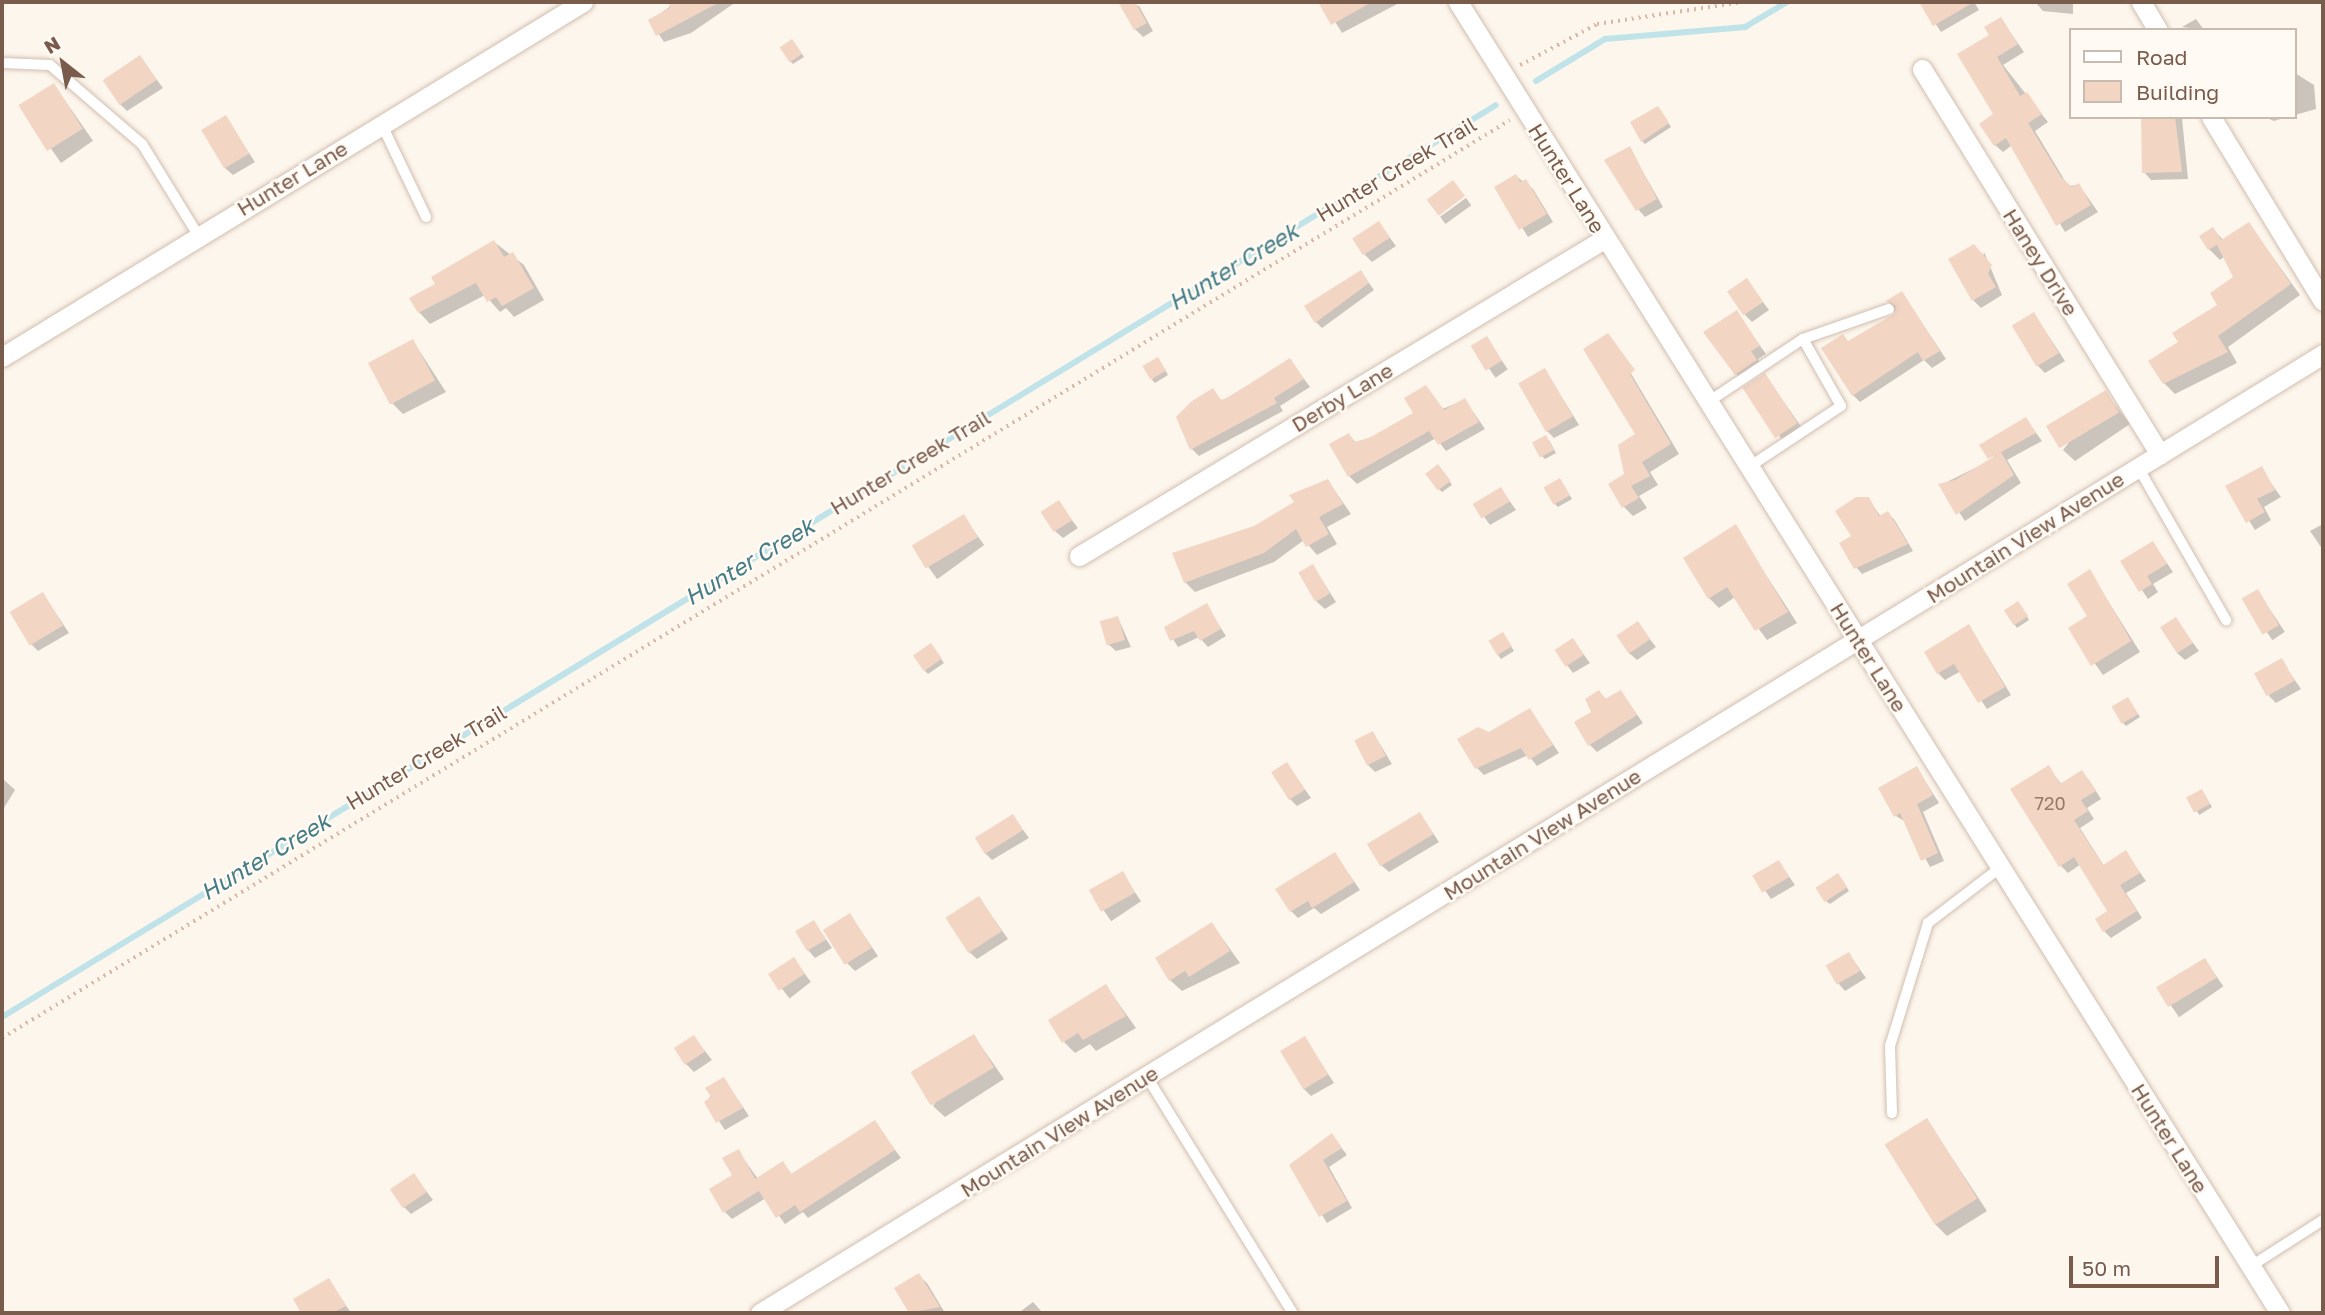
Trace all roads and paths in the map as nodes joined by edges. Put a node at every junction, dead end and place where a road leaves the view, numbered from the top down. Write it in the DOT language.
graph roads {
  1 [pos="583,2"];
  2 [pos="1458,2"];
  3 [pos="1742,2"];
  4 [pos="2141,2"];
  5 [pos="2157,28"];
  6 [pos="2,63"];
  7 [pos="1922,69"];
  8 [pos="1510,70"];
  9 [pos="1525,78"];
  10 [pos="1525,110"];
  11 [pos="2212,119"];
  12 [pos="382,125"];
  13 [pos="426,216"];
  14 [pos="198,235"];
  15 [pos="1604,239"];
  16 [pos="2323,301"];
  17 [pos="1889,309"];
  18 [pos="1803,339"];
  19 [pos="2323,354"];
  20 [pos="2,357"];
  21 [pos="1708,402"];
  22 [pos="2160,454"];
  23 [pos="1749,467"];
  24 [pos="2138,467"];
  25 [pos="1079,556"];
  26 [pos="2226,620"];
  27 [pos="1859,640"];
  28 [pos="2001,867"];
  29 [pos="2,1038"];
  30 [pos="1147,1077"];
  31 [pos="1892,1113"];
  32 [pos="2323,1220"];
  33 [pos="2251,1266"];
  34 [pos="761,1313"];
  35 [pos="1293,1313"];
  36 [pos="2280,1313"];
  1 -- 12 [label="street, Hunter Lane"];
  2 -- 8 [label="street, Hunter Lane"];
  3 -- 8 [label="path"];
  4 -- 5 [label="street"];
  6 -- 14 [label="lane"];
  7 -- 22 [label="street, Haney Drive"];
  8 -- 9 [label="path"];
  8 -- 10 [label="street, Hunter Lane"];
  10 -- 15 [label="street, Hunter Lane"];
  10 -- 29 [label="path, Hunter Creek Trail"];
  11 -- 16 [label="street"];
  12 -- 13 [label="lane"];
  12 -- 14 [label="street, Hunter Lane"];
  14 -- 20 [label="street, Hunter Lane"];
  15 -- 21 [label="street, Hunter Lane"];
  15 -- 25 [label="street, Derby Lane"];
  17 -- 18 [label="lane"];
  18 -- 21 [label="lane"];
  18 -- 23 [label="lane"];
  19 -- 22 [label="street, Mountain View Avenue"];
  21 -- 23 [label="street, Hunter Lane"];
  22 -- 24 [label="street, Mountain View Avenue"];
  23 -- 27 [label="street, Hunter Lane"];
  24 -- 26 [label="lane"];
  24 -- 27 [label="street, Mountain View Avenue"];
  27 -- 28 [label="street, Hunter Lane"];
  27 -- 30 [label="street, Mountain View Avenue"];
  28 -- 31 [label="lane"];
  28 -- 33 [label="street, Hunter Lane"];
  30 -- 34 [label="street, Mountain View Avenue"];
  30 -- 35 [label="lane"];
  32 -- 33 [label="lane"];
  33 -- 36 [label="street, Hunter Lane"];
}
